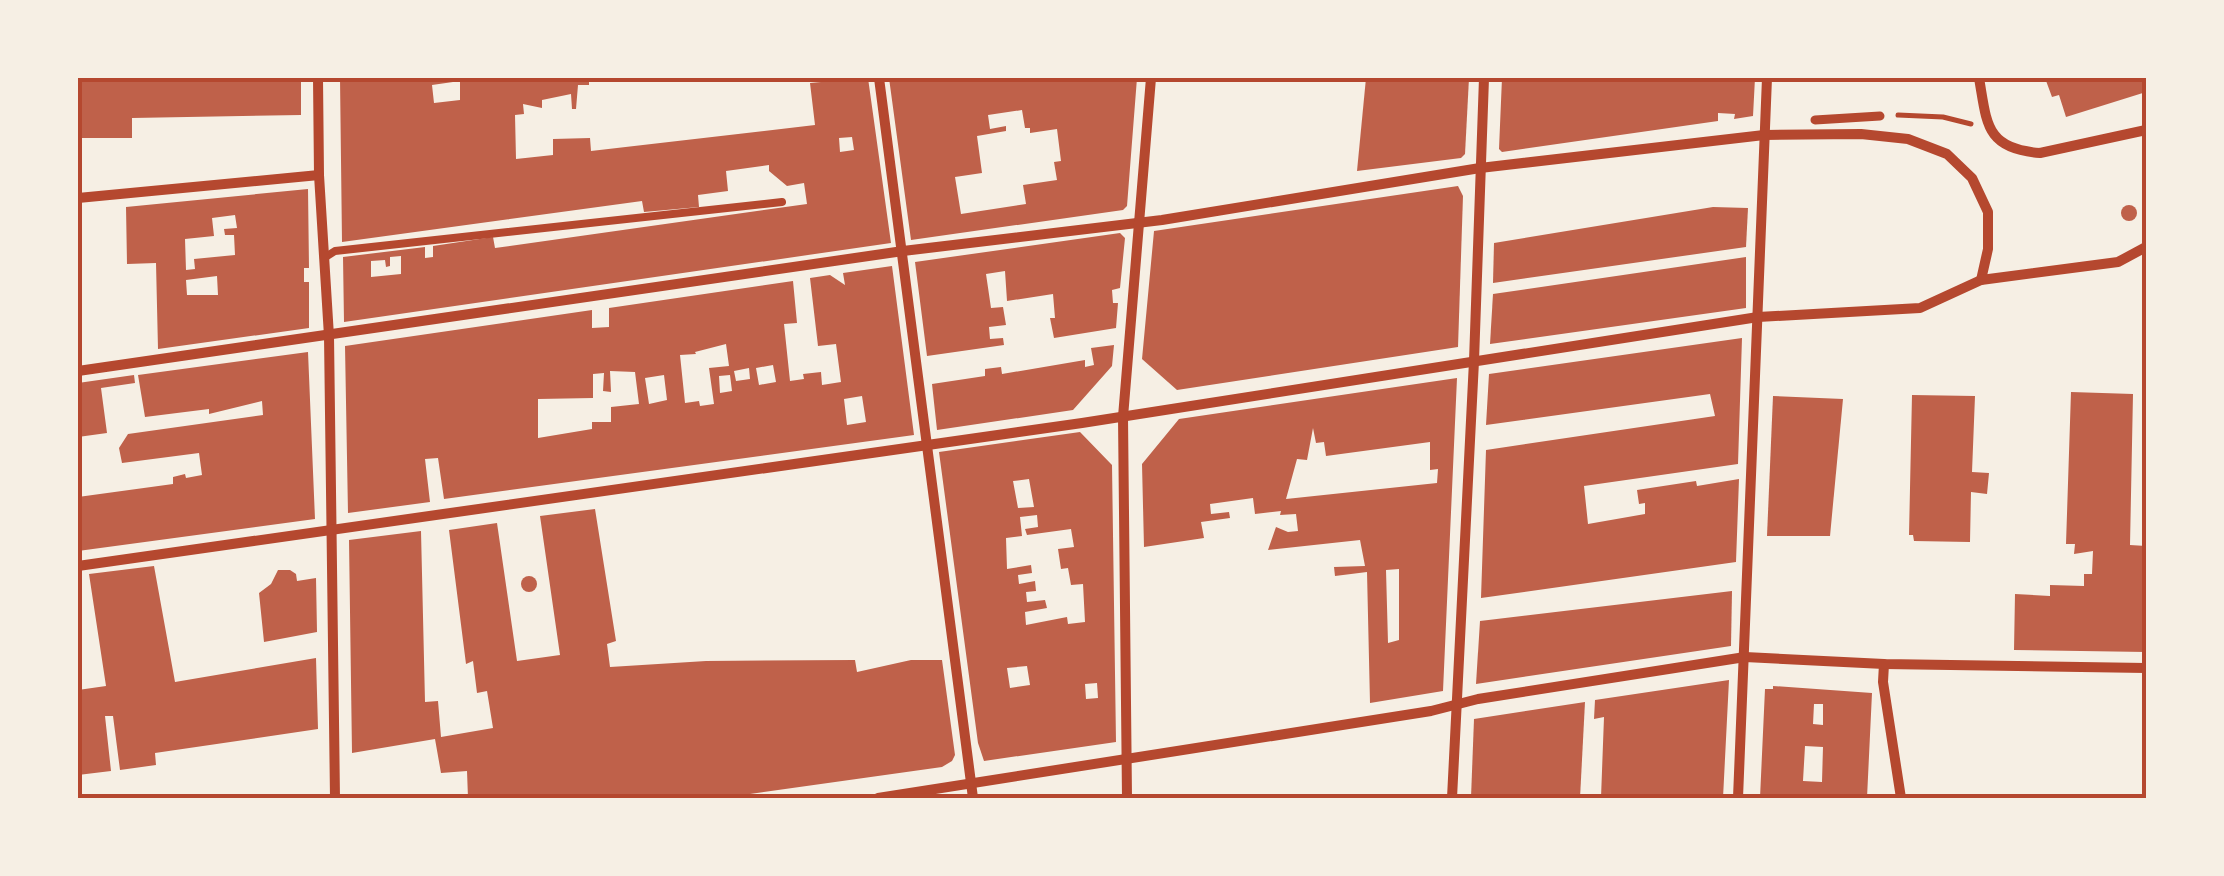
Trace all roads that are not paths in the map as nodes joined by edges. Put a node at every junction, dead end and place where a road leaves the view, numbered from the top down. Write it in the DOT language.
graph roads {
  1 [pos="318,78"];
  2 [pos="878,78"];
  3 [pos="1151,78"];
  4 [pos="1484,78"];
  5 [pos="1767,78"];
  6 [pos="1979,78"];
  7 [pos="1880,116"];
  8 [pos="1815,120"];
  9 [pos="2146,130"];
  10 [pos="1764,135"];
  11 [pos="1480,168"];
  12 [pos="319,175"];
  13 [pos="78,198"];
  14 [pos="782,202"];
  15 [pos="1138,222"];
  16 [pos="2146,247"];
  17 [pos="903,251"];
  18 [pos="324,258"];
  19 [pos="1981,280"];
  20 [pos="1758,317"];
  21 [pos="329,336"];
  22 [pos="1474,361"];
  23 [pos="78,371"];
  24 [pos="1124,417"];
  25 [pos="926,444"];
  26 [pos="334,530"];
  27 [pos="78,566"];
  28 [pos="1745,657"];
  29 [pos="1884,664"];
  30 [pos="2146,668"];
  31 [pos="1455,707"];
  32 [pos="1127,758"];
  33 [pos="970,784"];
  34 [pos="335,798"];
  35 [pos="878,798"];
  36 [pos="973,798"];
  37 [pos="1127,798"];
  38 [pos="1452,798"];
  39 [pos="1738,798"];
  40 [pos="1901,798"];
  1 -- 12 [label="street"];
  2 -- 17 [label="street"];
  3 -- 15 [label="street"];
  4 -- 11 [label="street"];
  5 -- 10 [label="street"];
  6 -- 9 [label="street"];
  7 -- 8 [label="street"];
  10 -- 11 [label="street"];
  10 -- 19 [label="street"];
  10 -- 20 [label="street"];
  11 -- 15 [label="street"];
  11 -- 22 [label="street"];
  12 -- 13 [label="street"];
  12 -- 18 [label="street"];
  14 -- 18 [label="lane"];
  15 -- 17 [label="street"];
  15 -- 24 [label="street"];
  16 -- 19 [label="street"];
  17 -- 21 [label="street"];
  17 -- 25 [label="street"];
  18 -- 21 [label="street"];
  19 -- 20 [label="street"];
  20 -- 22 [label="street"];
  20 -- 28 [label="street"];
  21 -- 23 [label="street"];
  21 -- 26 [label="street"];
  22 -- 24 [label="street"];
  22 -- 31 [label="street"];
  24 -- 25 [label="street"];
  24 -- 32 [label="street"];
  25 -- 26 [label="street"];
  25 -- 33 [label="street"];
  26 -- 27 [label="street"];
  26 -- 34 [label="street"];
  28 -- 29 [label="street"];
  28 -- 31 [label="street"];
  28 -- 39 [label="street"];
  29 -- 30 [label="street"];
  29 -- 40 [label="street"];
  31 -- 32 [label="street"];
  31 -- 38 [label="street"];
  32 -- 33 [label="street"];
  32 -- 37 [label="street"];
  33 -- 35 [label="street"];
  33 -- 36 [label="street"];
}
